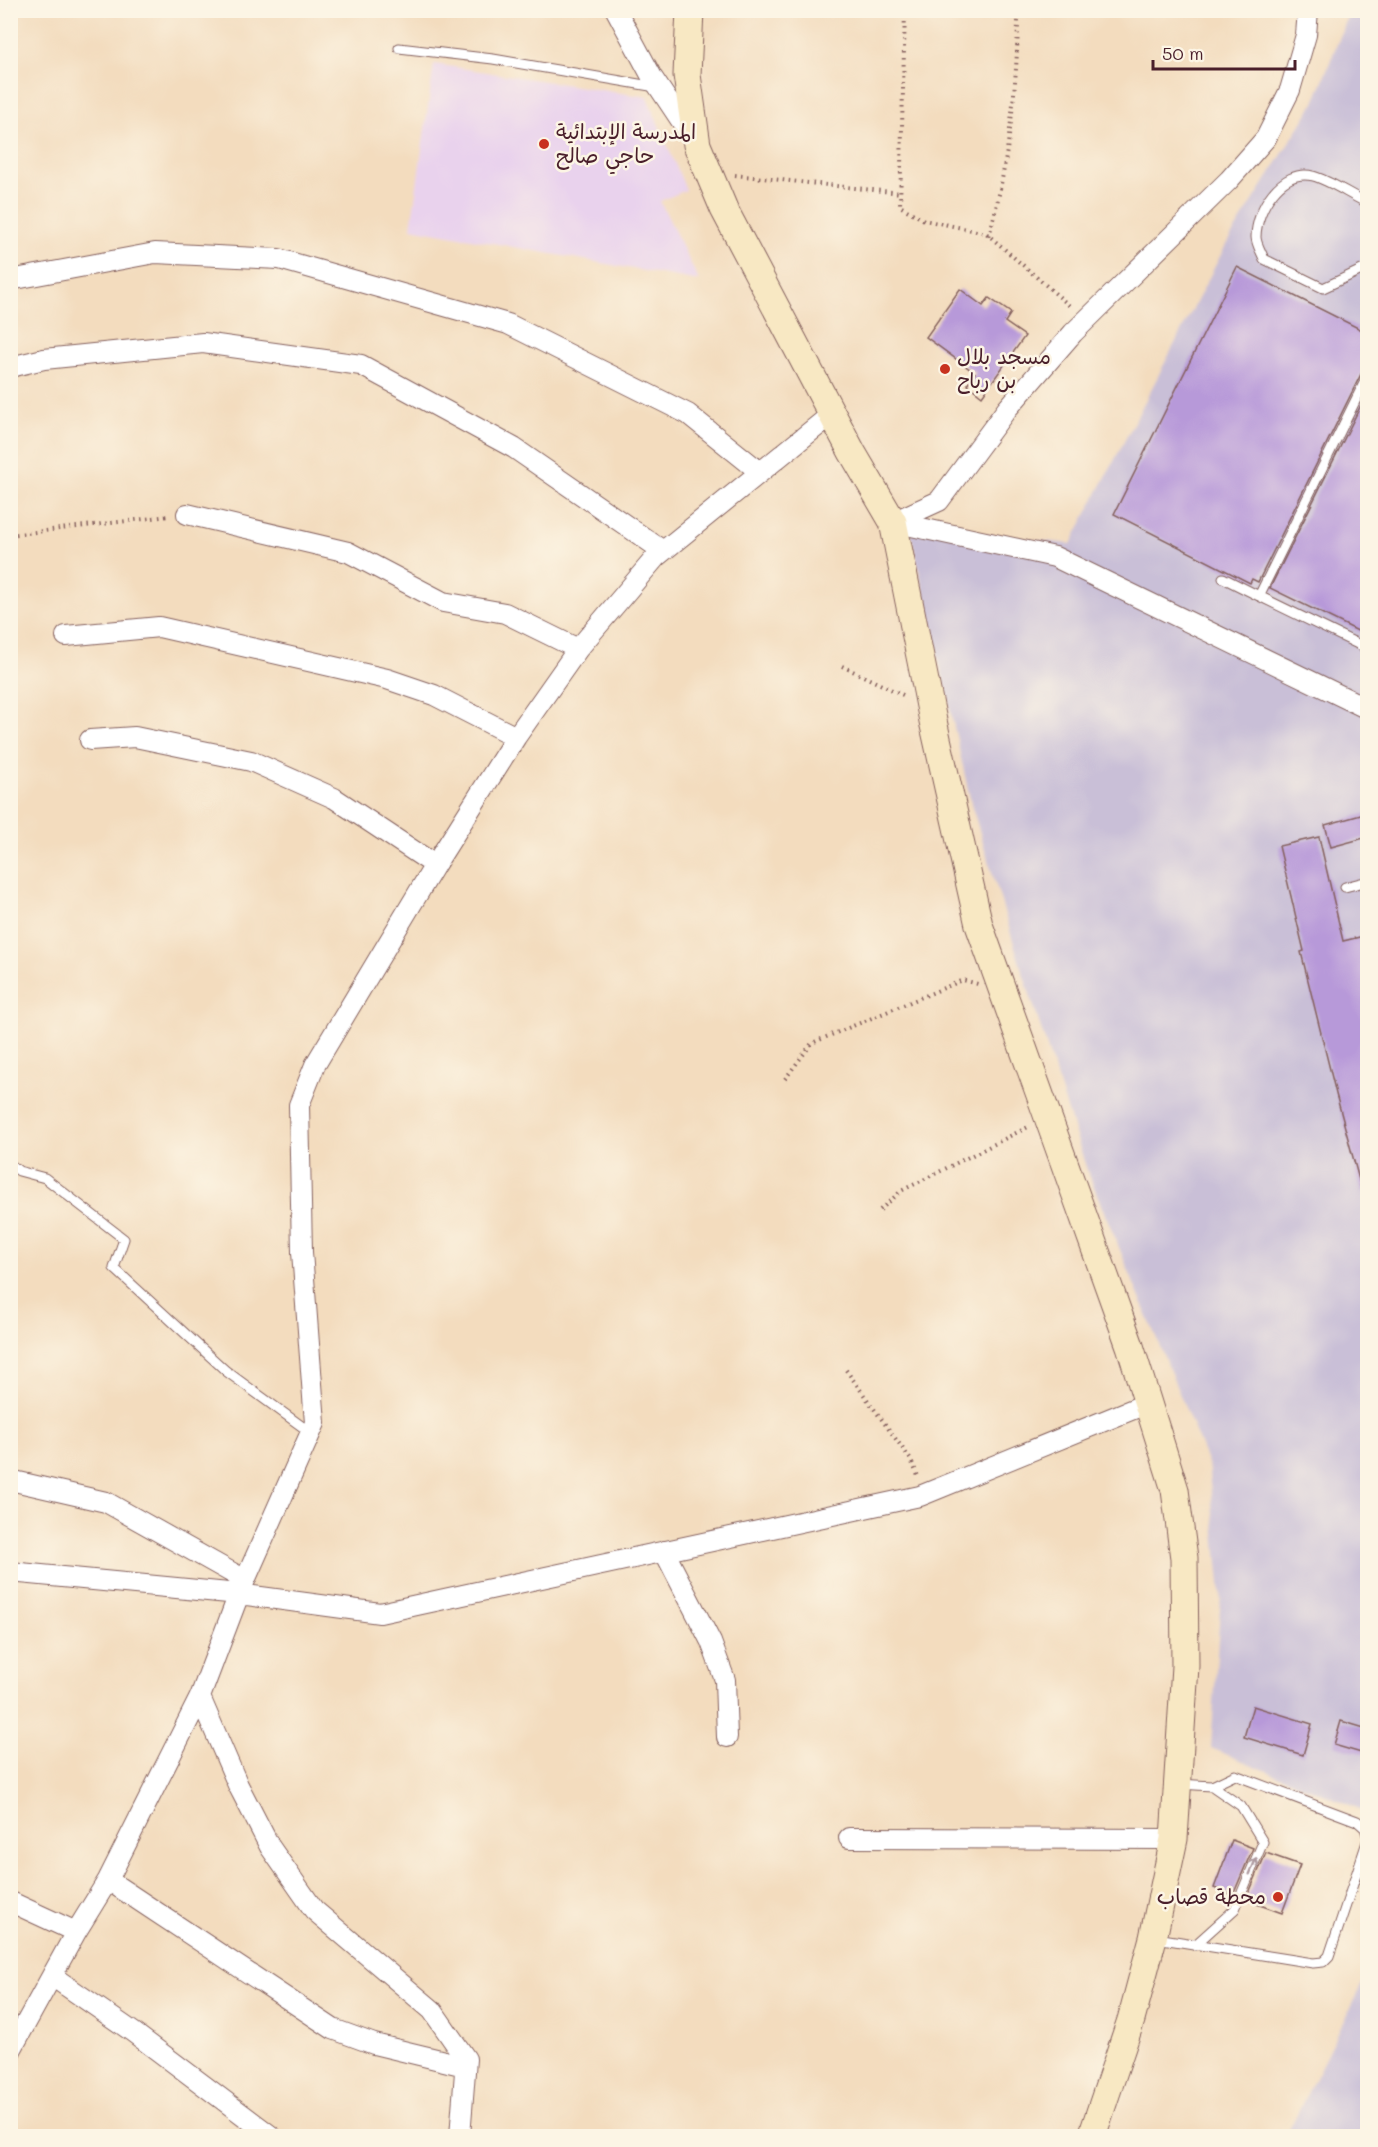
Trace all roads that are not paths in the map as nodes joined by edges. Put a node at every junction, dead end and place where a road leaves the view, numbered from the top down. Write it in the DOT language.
graph roads {
  1 [pos="616,10"];
  2 [pos="690,10"];
  3 [pos="1308,10"];
  4 [pos="399,48"];
  5 [pos="658,87"];
  6 [pos="697,145"];
  7 [pos="1368,203"];
  8 [pos="1368,267"];
  9 [pos="10,280"];
  10 [pos="10,368"];
  11 [pos="1368,375"];
  12 [pos="832,414"];
  13 [pos="760,472"];
  14 [pos="187,514"];
  15 [pos="893,522"];
  16 [pos="663,551"];
  17 [pos="1223,578"];
  18 [pos="1259,596"];
  19 [pos="66,636"];
  20 [pos="1368,648"];
  21 [pos="578,649"];
  22 [pos="1368,709"];
  23 [pos="516,737"];
  24 [pos="90,740"];
  25 [pos="435,865"];
  26 [pos="1368,881"];
  27 [pos="1345,887"];
  28 [pos="10,1164"];
  29 [pos="1148,1403"];
  30 [pos="311,1433"];
  31 [pos="10,1480"];
  32 [pos="664,1551"];
  33 [pos="10,1572"];
  34 [pos="242,1587"];
  35 [pos="201,1697"];
  36 [pos="727,1737"];
  37 [pos="1178,1784"];
  38 [pos="1212,1786"];
  39 [pos="849,1838"];
  40 [pos="1174,1839"];
  41 [pos="1368,1839"];
  42 [pos="108,1880"];
  43 [pos="10,1886"];
  44 [pos="11,1903"];
  45 [pos="76,1932"];
  46 [pos="1153,1938"];
  47 [pos="1195,1945"];
  48 [pos="52,1976"];
  49 [pos="19,2018"];
  50 [pos="10,2052"];
  51 [pos="465,2066"];
  52 [pos="271,2136"];
  53 [pos="460,2136"];
  54 [pos="1092,2136"];
  1 -- 5 [label="street"];
  2 -- 6 [label="main road"];
  3 -- 15 [label="street"];
  4 -- 5 [label="lane"];
  5 -- 6 [label="street"];
  6 -- 12 [label="main road"];
  7 -- 8 [label="lane"];
  9 -- 13 [label="street"];
  10 -- 16 [label="street"];
  11 -- 18 [label="lane"];
  12 -- 13 [label="street"];
  12 -- 15 [label="main road"];
  13 -- 16 [label="street"];
  14 -- 21 [label="street"];
  15 -- 22 [label="street"];
  15 -- 29 [label="main road"];
  16 -- 21 [label="street"];
  17 -- 18 [label="lane"];
  18 -- 20 [label="lane"];
  19 -- 23 [label="street"];
  21 -- 23 [label="street"];
  23 -- 25 [label="street"];
  24 -- 25 [label="street"];
  25 -- 30 [label="street"];
  26 -- 27 [label="lane"];
  28 -- 30 [label="lane"];
  29 -- 32 [label="street"];
  29 -- 37 [label="main road"];
  30 -- 34 [label="street"];
  31 -- 34 [label="street"];
  32 -- 34 [label="street"];
  32 -- 36 [label="street"];
  33 -- 34 [label="street"];
  34 -- 35 [label="street"];
  35 -- 42 [label="street"];
  35 -- 51 [label="street"];
  37 -- 38 [label="lane"];
  37 -- 40 [label="main road"];
  38 -- 41 [label="lane"];
  47 -- 38 [label="lane, one-way"];
  39 -- 40 [label="street"];
  40 -- 46 [label="main road"];
  41 -- 47 [label="lane"];
  42 -- 45 [label="street"];
  42 -- 51 [label="street"];
  43 -- 44 [label="street"];
  44 -- 45 [label="street"];
  45 -- 48 [label="street"];
  46 -- 47 [label="lane"];
  46 -- 54 [label="main road"];
  48 -- 49 [label="street"];
  48 -- 52 [label="street"];
  49 -- 50 [label="street"];
  51 -- 53 [label="street"];
}
